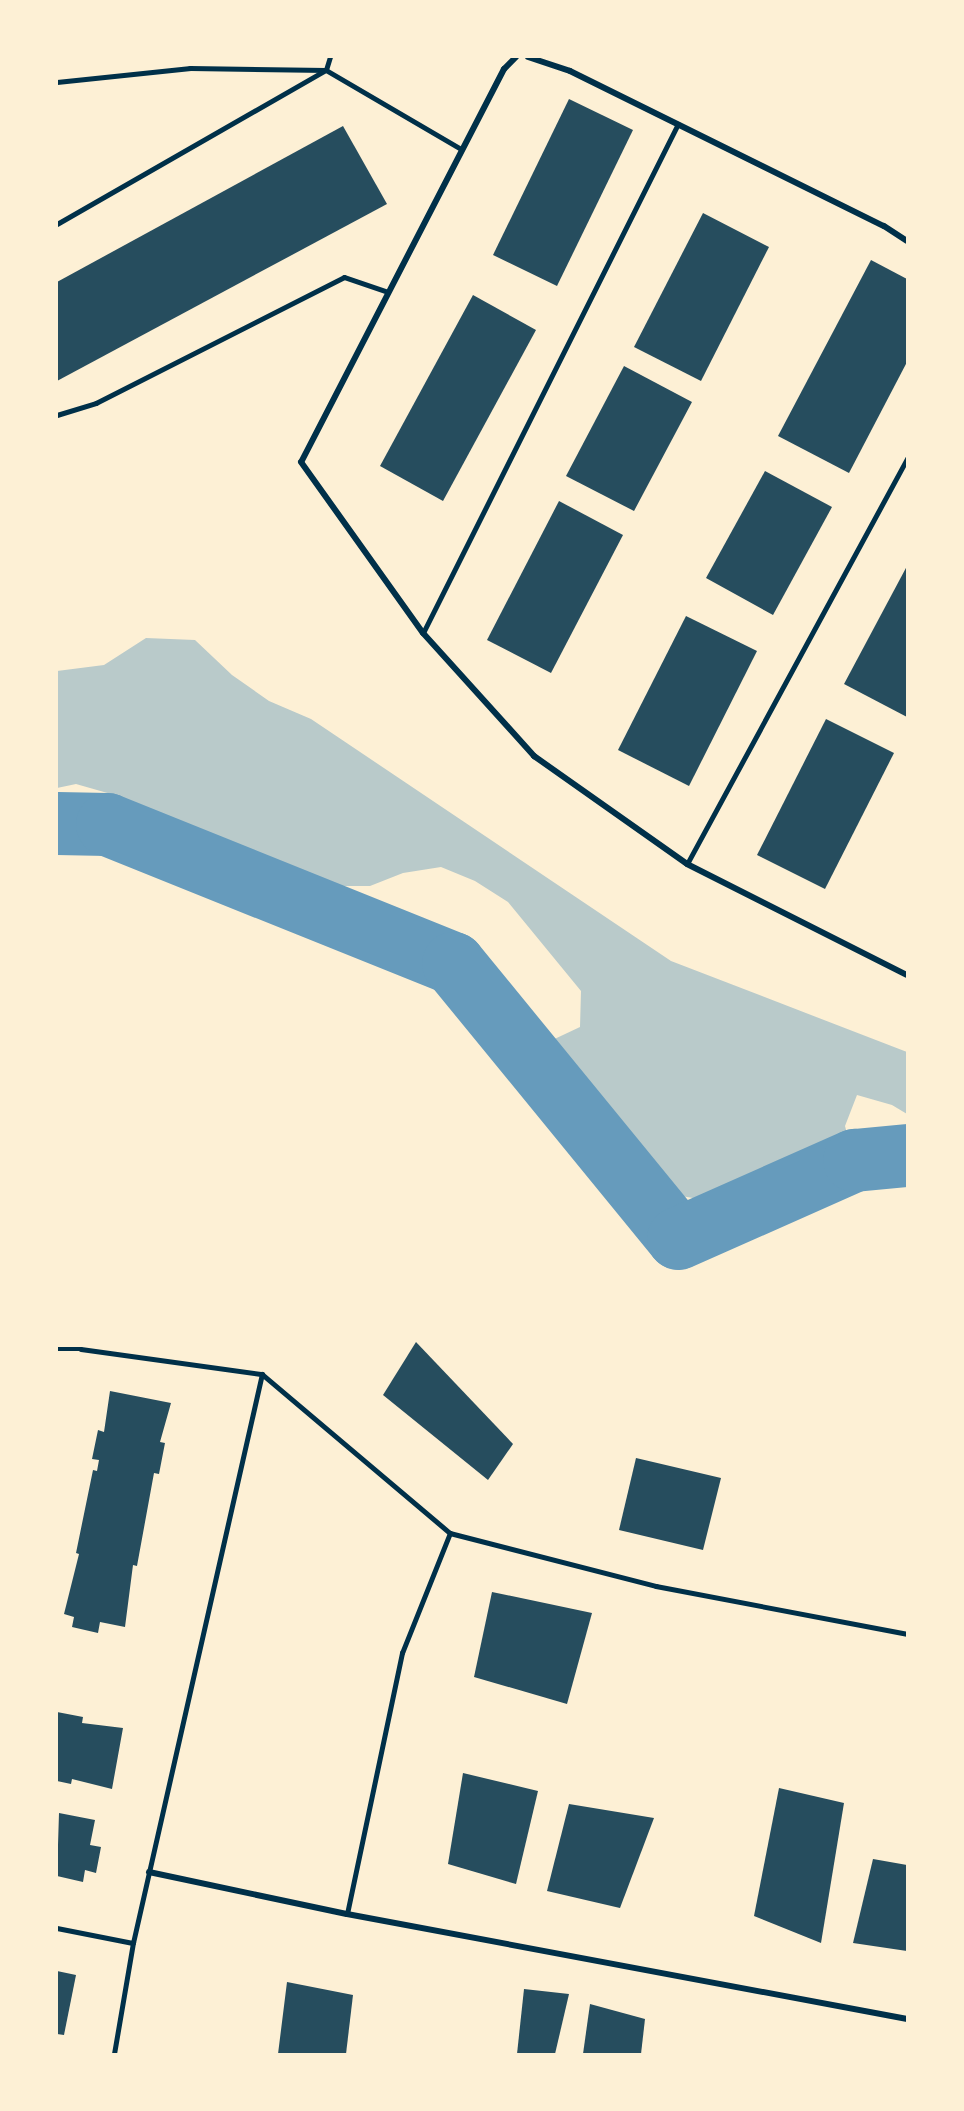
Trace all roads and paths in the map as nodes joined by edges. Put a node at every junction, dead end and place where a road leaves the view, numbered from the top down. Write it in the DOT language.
graph roads {
  1 [pos="330,57"];
  2 [pos="516,57"];
  3 [pos="528,57"];
  4 [pos="326,70"];
  5 [pos="57,82"];
  6 [pos="678,124"];
  7 [pos="461,149"];
  8 [pos="57,224"];
  9 [pos="907,241"];
  10 [pos="388,292"];
  11 [pos="57,415"];
  12 [pos="907,458"];
  13 [pos="423,633"];
  14 [pos="687,864"];
  15 [pos="907,975"];
  16 [pos="57,1349"];
  17 [pos="262,1374"];
  18 [pos="450,1533"];
  19 [pos="907,1634"];
  20 [pos="149,1872"];
  21 [pos="347,1914"];
  22 [pos="57,1928"];
  23 [pos="133,1943"];
  24 [pos="907,2019"];
  25 [pos="114,2054"];
  1 -- 4 [label="lane"];
  2 -- 7 [label="street"];
  3 -- 6 [label="street"];
  4 -- 5 [label="lane"];
  4 -- 7 [label="lane"];
  4 -- 8 [label="lane"];
  6 -- 9 [label="street"];
  6 -- 13 [label="lane"];
  7 -- 10 [label="street"];
  10 -- 11 [label="lane"];
  10 -- 13 [label="street"];
  12 -- 14 [label="lane"];
  13 -- 14 [label="street"];
  14 -- 15 [label="street"];
  16 -- 17 [label="lane"];
  17 -- 18 [label="lane"];
  17 -- 20 [label="lane"];
  18 -- 19 [label="lane"];
  18 -- 21 [label="lane"];
  20 -- 21 [label="street"];
  20 -- 23 [label="lane"];
  21 -- 24 [label="street"];
  22 -- 23 [label="lane"];
  23 -- 25 [label="lane"];
}
